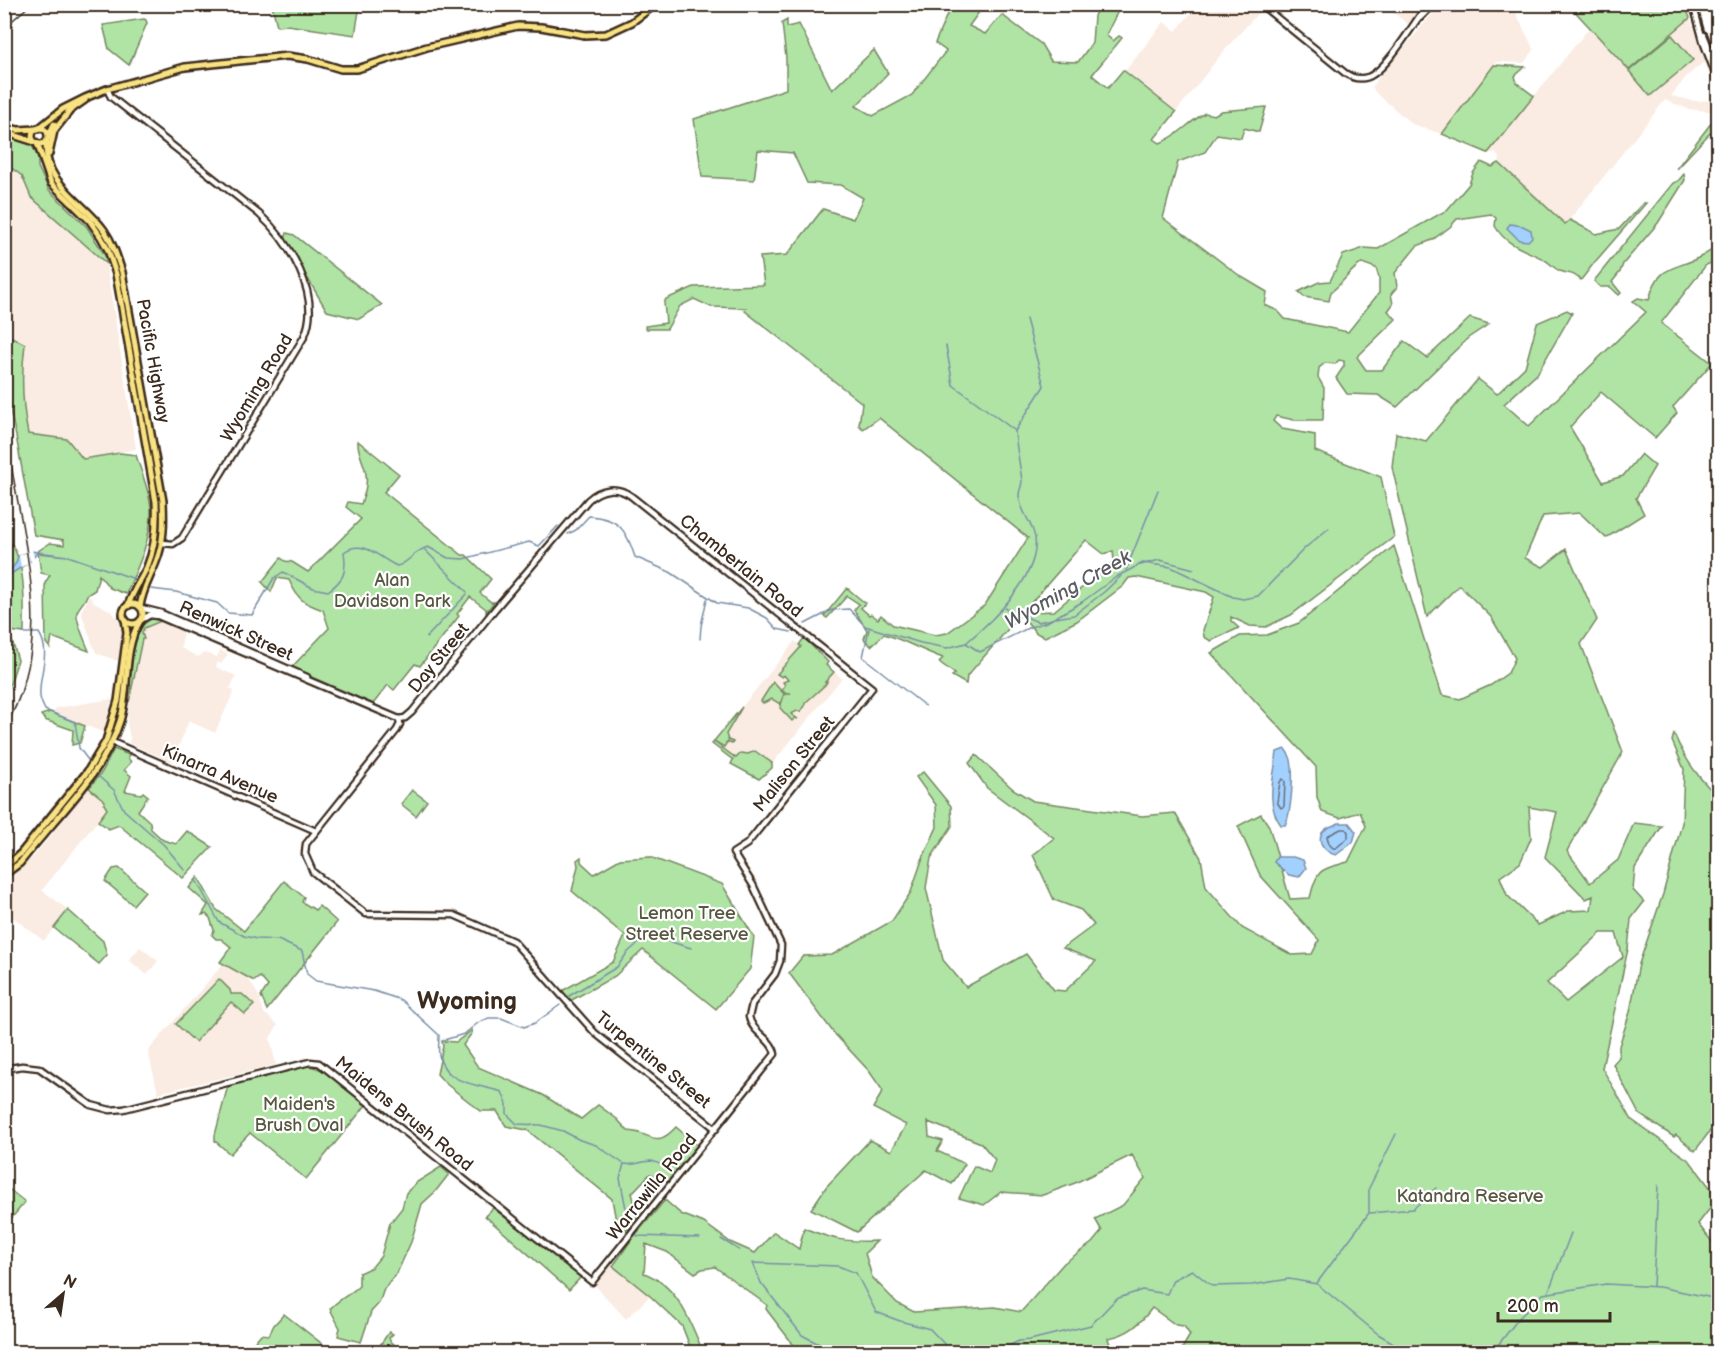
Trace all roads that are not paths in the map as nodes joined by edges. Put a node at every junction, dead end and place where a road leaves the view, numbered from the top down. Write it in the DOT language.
graph roads {
  1 [pos="8,4"];
  2 [pos="656,4"];
  3 [pos="1260,4"];
  4 [pos="1428,4"];
  5 [pos="1434,4"];
  6 [pos="1693,4"];
  7 [pos="4,8"];
  8 [pos="1420,18"];
  9 [pos="1698,22"];
  10 [pos="1709,57"];
  11 [pos="1714,59"];
  12 [pos="1719,70"];
  13 [pos="1719,81"];
  14 [pos="107,89"];
  15 [pos="99,92"];
  16 [pos="69,112"];
  17 [pos="4,126"];
  18 [pos="37,129"];
  19 [pos="4,132"];
  20 [pos="47,139"];
  21 [pos="36,142"];
  22 [pos="54,176"];
  23 [pos="588,500"];
  24 [pos="162,543"];
  25 [pos="150,560"];
  26 [pos="128,606"];
  27 [pos="140,607"];
  28 [pos="166,615"];
  29 [pos="125,619"];
  30 [pos="140,620"];
  31 [pos="179,625"];
  32 [pos="195,628"];
  33 [pos="226,645"];
  34 [pos="254,653"];
  35 [pos="276,665"];
  36 [pos="872,688"];
  37 [pos="399,719"];
  38 [pos="112,742"];
  39 [pos="87,772"];
  40 [pos="316,831"];
  41 [pos="4,868"];
  42 [pos="4,875"];
  43 [pos="776,1052"];
  44 [pos="4,1070"];
  45 [pos="716,1129"];
  46 [pos="592,1282"];
  1 -- 7 [label="main road"];
  2 -- 14 [label="main road"];
  3 -- 8 [label="street"];
  4 -- 8 [label="street"];
  5 -- 8 [label="street"];
  6 -- 9 [label="street"];
  9 -- 10 [label="street"];
  9 -- 11 [label="street"];
  10 -- 11 [label="street"];
  10 -- 13 [label="street"];
  11 -- 12 [label="street"];
  14 -- 15 [label="main road"];
  14 -- 24 [label="street, Wyoming Road"];
  15 -- 16 [label="main road"];
  15 -- 18 [label="main road"];
  16 -- 20 [label="main road"];
  16 -- 22 [label="main road"];
  17 -- 18 [label="main road"];
  18 -- 20 [label="main road"];
  18 -- 21 [label="main road"];
  19 -- 21 [label="main road"];
  20 -- 21 [label="main road"];
  20 -- 22 [label="main road, Pacific Highway"];
  21 -- 25 [label="main road, Pacific Highway"];
  22 -- 24 [label="main road, Pacific Highway"];
  23 -- 36 [label="street, Chamberlain Road"];
  23 -- 37 [label="street, Day Street"];
  24 -- 25 [label="main road"];
  24 -- 27 [label="main road, Pacific Highway"];
  25 -- 26 [label="main road, Pacific Highway"];
  26 -- 27 [label="main road"];
  26 -- 29 [label="main road"];
  27 -- 28 [label="street, Renwick Street"];
  27 -- 30 [label="main road"];
  28 -- 31 [label="street"];
  28 -- 32 [label="street, Renwick Street"];
  29 -- 30 [label="main road"];
  29 -- 39 [label="main road"];
  30 -- 31 [label="street, Renwick Street"];
  30 -- 38 [label="main road"];
  31 -- 33 [label="street, Renwick Street"];
  32 -- 33 [label="street"];
  32 -- 34 [label="street, Renwick Street"];
  33 -- 34 [label="street"];
  33 -- 35 [label="street, Renwick Street"];
  34 -- 35 [label="street, Renwick Street"];
  35 -- 37 [label="street, Renwick Street"];
  36 -- 43 [label="street, Malison Street"];
  37 -- 40 [label="street, Day Street"];
  38 -- 39 [label="main road"];
  38 -- 40 [label="street, Kinarra Avenue"];
  38 -- 42 [label="main road"];
  39 -- 41 [label="main road"];
  40 -- 45 [label="street, Turpentine Street"];
  43 -- 45 [label="street, Warrawilla Road"];
  44 -- 46 [label="street, Maidens Brush Road"];
  45 -- 46 [label="street, Warrawilla Road"];
}
